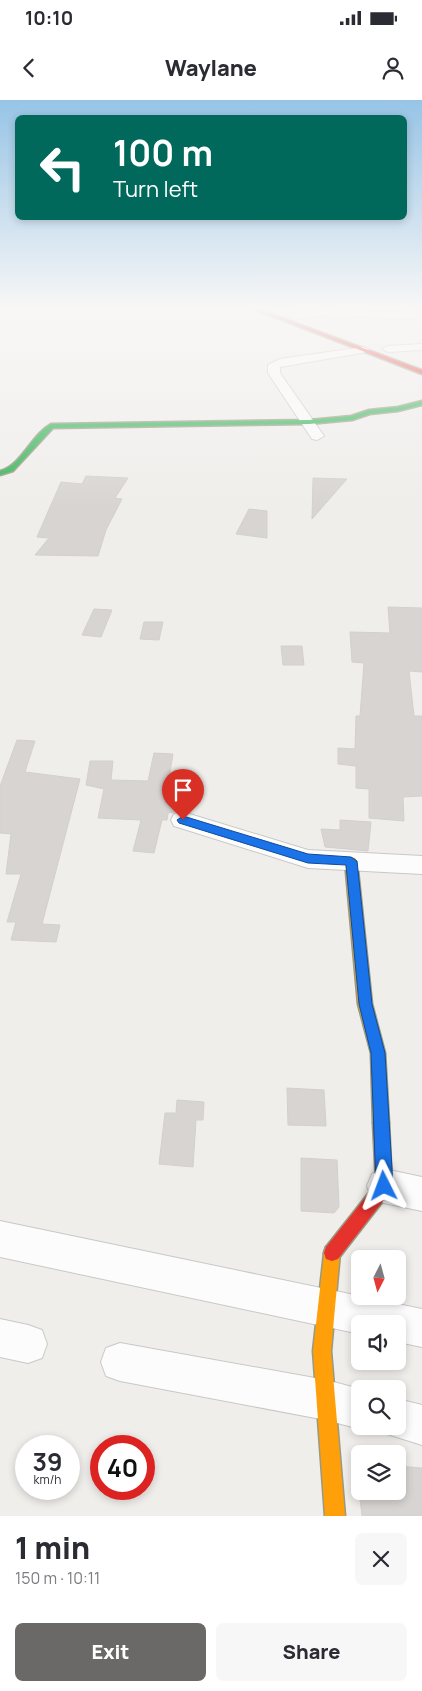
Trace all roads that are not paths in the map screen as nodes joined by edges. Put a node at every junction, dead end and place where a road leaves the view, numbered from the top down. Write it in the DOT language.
graph roads {
  1 [pos="276,376"];
  2 [pos="422,403"];
  3 [pos="309,422"];
  4 [pos="317,436"];
  5 [pos="0,473"];
  6 [pos="183,820"];
  7 [pos="351,861"];
  8 [pos="422,865"];
  9 [pos="384,1186"];
  10 [pos="422,1194"];
  11 [pos="0,1239"];
  12 [pos="327,1307"];
  13 [pos="422,1328"];
  14 [pos="120,1362"];
  15 [pos="343,1404"];
  16 [pos="406,1421"];
  17 [pos="422,1425"];
  18 [pos="335,1516"];
  1 -- 3 [label="street"];
  2 -- 3 [label="main road"];
  3 -- 4 [label="street"];
  3 -- 5 [label="main road"];
  6 -- 7 [label="street"];
  7 -- 8 [label="street"];
  7 -- 9 [label="main road"];
  9 -- 10 [label="street"];
  9 -- 12 [label="main road"];
  11 -- 12 [label="street"];
  12 -- 13 [label="street"];
  12 -- 15 [label="main road"];
  14 -- 15 [label="street"];
  15 -- 18 [label="main road"];
  16 -- 17 [label="street"];
}
